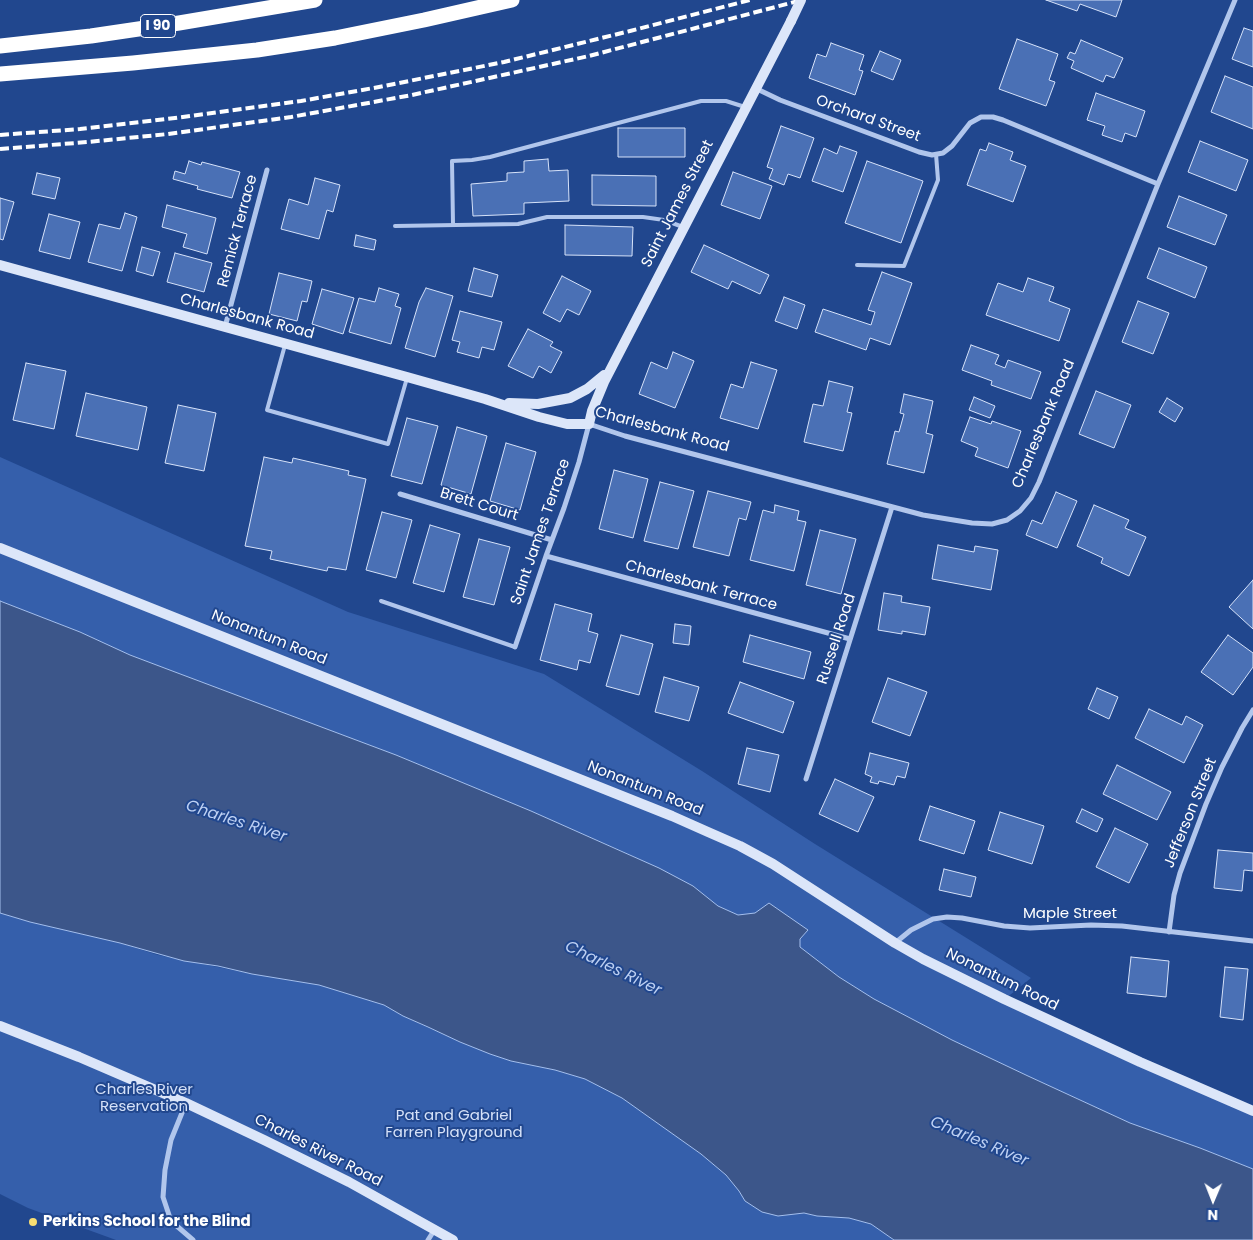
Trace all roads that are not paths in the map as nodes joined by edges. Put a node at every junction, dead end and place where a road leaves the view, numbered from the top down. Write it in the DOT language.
graph roads {
  1 [pos="315,0"];
  2 [pos="512,0"];
  3 [pos="801,0"];
  4 [pos="1235,0"];
  5 [pos="0,46"];
  6 [pos="0,74"];
  7 [pos="755,88"];
  8 [pos="746,107"];
  9 [pos="936,154"];
  10 [pos="266,170"];
  11 [pos="1158,184"];
  12 [pos="453,224"];
  13 [pos="395,226"];
  14 [pos="683,227"];
  15 [pos="0,265"];
  16 [pos="857,265"];
  17 [pos="225,327"];
  18 [pos="285,343"];
  19 [pos="613,364"];
  20 [pos="407,377"];
  21 [pos="485,400"];
  22 [pos="589,424"];
  23 [pos="400,494"];
  24 [pos="892,508"];
  25 [pos="552,540"];
  26 [pos="0,548"];
  27 [pos="546,556"];
  28 [pos="381,602"];
  29 [pos="850,639"];
  30 [pos="514,647"];
  31 [pos="1253,710"];
  32 [pos="806,779"];
  33 [pos="1169,932"];
  34 [pos="1253,941"];
  35 [pos="895,943"];
  36 [pos="0,1026"];
  37 [pos="186,1103"];
  38 [pos="1253,1111"];
  39 [pos="435,1229"];
  40 [pos="193,1240"];
  41 [pos="428,1240"];
  42 [pos="453,1240"];
  1 -- 5 [label="highway, I 90"];
  2 -- 6 [label="highway"];
  3 -- 7 [label="street, Saint James Street, bridge"];
  4 -- 11 [label="street, Charlesbank Road"];
  7 -- 8 [label="street, Saint James Street"];
  7 -- 9 [label="street, Orchard Street"];
  8 -- 12 [label="lane"];
  8 -- 14 [label="street, Saint James Street"];
  9 -- 11 [label="street, Orchard Street"];
  9 -- 16 [label="lane"];
  10 -- 17 [label="street, Remick Terrace"];
  11 -- 24 [label="street, Charlesbank Road"];
  12 -- 13 [label="lane"];
  12 -- 14 [label="lane"];
  14 -- 19 [label="street, Saint James Street"];
  15 -- 17 [label="street, Charlesbank Road"];
  17 -- 18 [label="street, Charlesbank Road"];
  18 -- 20 [label="street, Charlesbank Road"];
  18 -- 20 [label="lane"];
  19 -- 21 [label="street, Charlesbank Road"];
  19 -- 22 [label="street, Saint James Street"];
  20 -- 21 [label="street, Charlesbank Road"];
  21 -- 22 [label="street, Charlesbank Road"];
  22 -- 24 [label="street, Charlesbank Road"];
  22 -- 25 [label="street, Saint James Terrace"];
  23 -- 25 [label="street, Brett Court"];
  24 -- 29 [label="street, Russell Road"];
  25 -- 27 [label="street, Saint James Terrace"];
  26 -- 35 [label="street, Nonantum Road"];
  27 -- 29 [label="street, Charlesbank Terrace"];
  27 -- 30 [label="street, Saint James Terrace"];
  28 -- 30 [label="lane"];
  29 -- 32 [label="street, Russell Road"];
  31 -- 33 [label="street, Jefferson Street"];
  33 -- 34 [label="street, Maple Street"];
  33 -- 35 [label="street, Maple Street"];
  35 -- 38 [label="street, Nonantum Road"];
  36 -- 37 [label="street, Charles River Road"];
  37 -- 39 [label="street, Charles River Road"];
  37 -- 40 [label="street"];
  39 -- 41 [label="street"];
  39 -- 42 [label="street, Charles River Road"];
}
